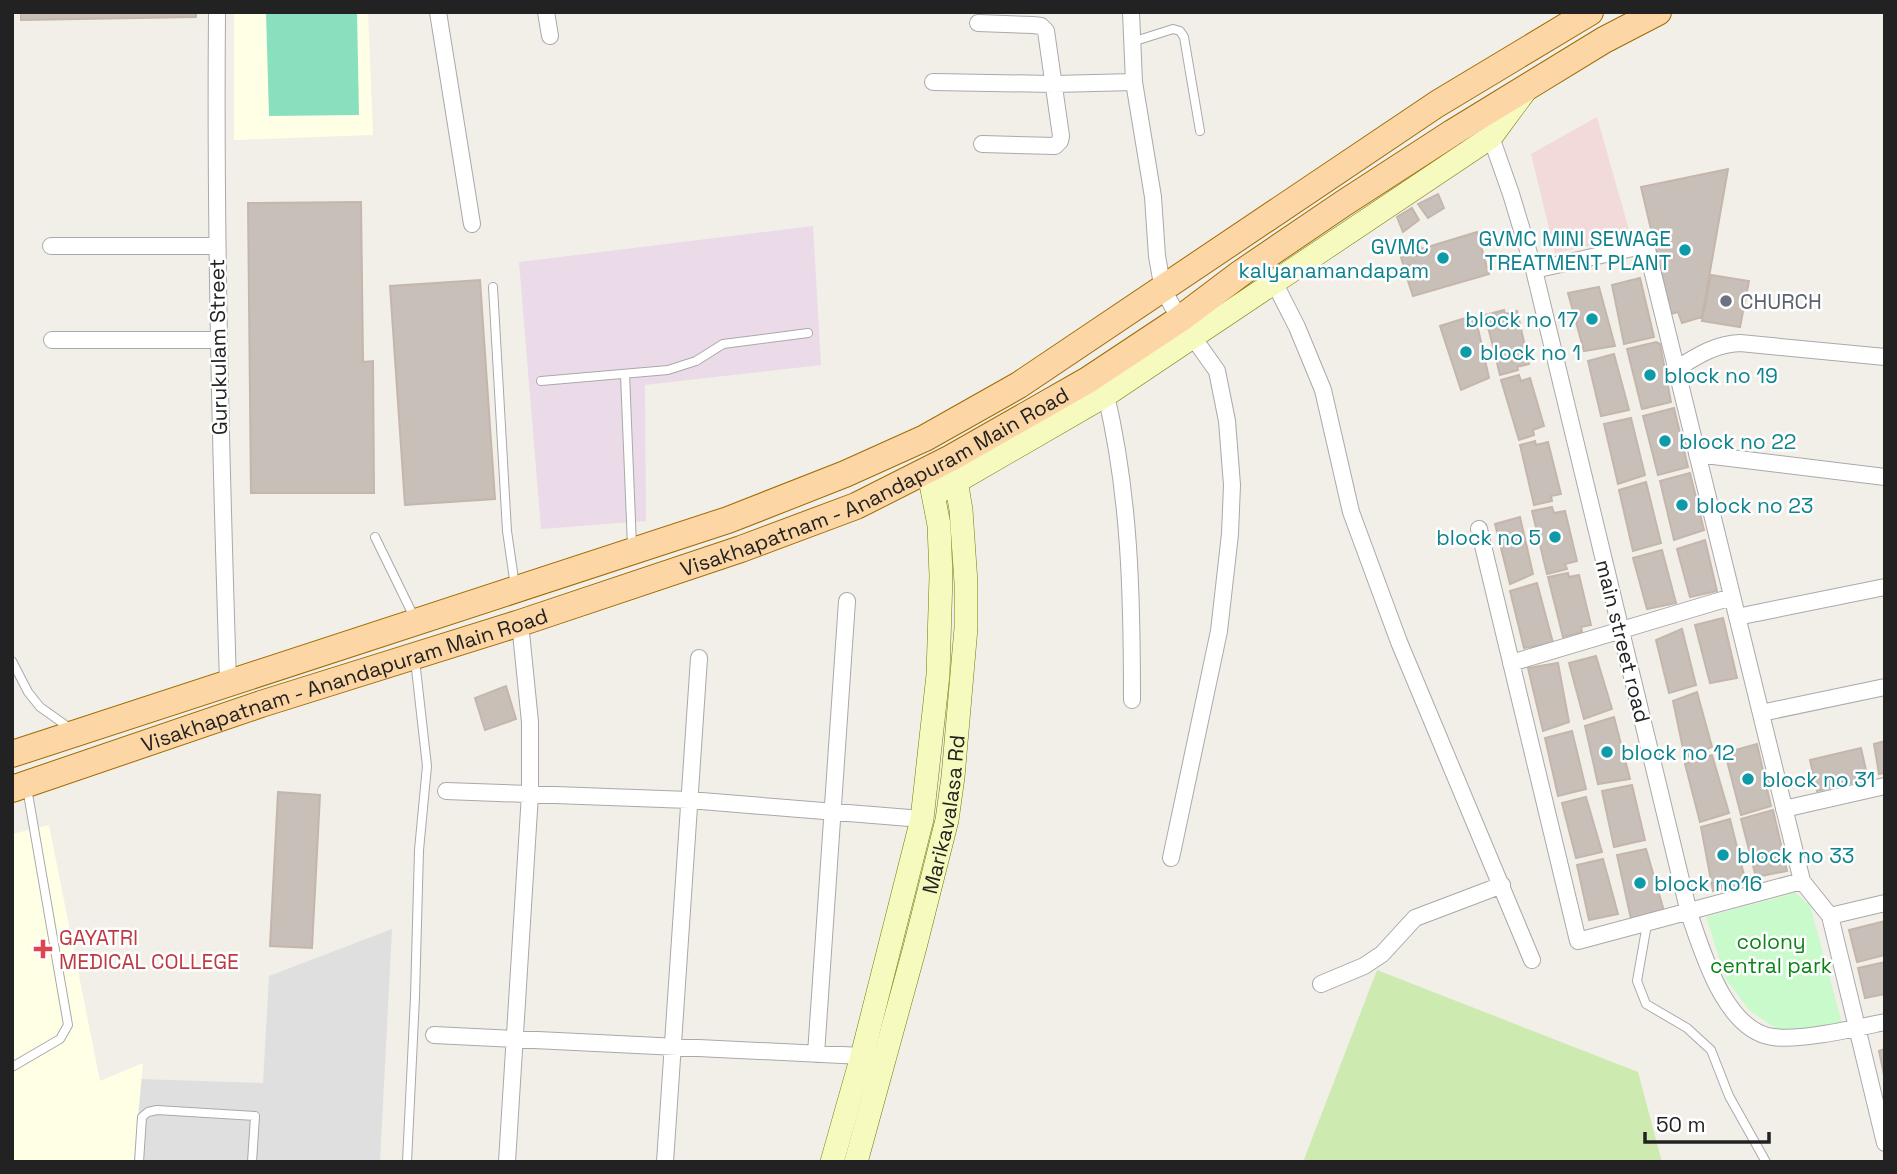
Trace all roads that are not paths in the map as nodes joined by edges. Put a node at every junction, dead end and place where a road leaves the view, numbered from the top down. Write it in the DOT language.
graph roads {
  1 [pos="217,12"];
  2 [pos="438,12"];
  3 [pos="546,12"];
  4 [pos="1131,12"];
  5 [pos="1590,12"];
  6 [pos="1658,12"];
  7 [pos="978,23"];
  8 [pos="550,36"];
  9 [pos="1132,42"];
  10 [pos="933,82"];
  11 [pos="1134,82"];
  12 [pos="1054,83"];
  13 [pos="1529,85"];
  14 [pos="1200,131"];
  15 [pos="1491,137"];
  16 [pos="982,144"];
  17 [pos="472,224"];
  18 [pos="51,246"];
  19 [pos="216,246"];
  20 [pos="1534,270"];
  21 [pos="1274,282"];
  22 [pos="493,287"];
  23 [pos="1163,290"];
  24 [pos="1186,328"];
  25 [pos="808,333"];
  26 [pos="52,340"];
  27 [pos="217,340"];
  28 [pos="1885,357"];
  29 [pos="1676,369"];
  30 [pos="625,374"];
  31 [pos="541,381"];
  32 [pos="1106,395"];
  33 [pos="1697,454"];
  34 [pos="943,475"];
  35 [pos="1885,477"];
  36 [pos="1479,529"];
  37 [pos="374,537"];
  38 [pos="632,553"];
  39 [pos="1885,587"];
  40 [pos="515,589"];
  41 [pos="1732,597"];
  42 [pos="847,601"];
  43 [pos="1737,617"];
  44 [pos="417,622"];
  45 [pos="520,623"];
  46 [pos="1622,630"];
  47 [pos="415,657"];
  48 [pos="699,658"];
  49 [pos="12,661"];
  50 [pos="1511,663"];
  51 [pos="228,682"];
  52 [pos="1885,687"];
  53 [pos="1132,700"];
  54 [pos="1761,713"];
  55 [pos="78,733"];
  56 [pos="12,754"];
  57 [pos="1885,786"];
  58 [pos="19,787"];
  59 [pos="446,791"];
  60 [pos="530,794"];
  61 [pos="689,800"];
  62 [pos="1784,809"];
  63 [pos="834,812"];
  64 [pos="922,819"];
  65 [pos="1171,858"];
  66 [pos="1802,881"];
  67 [pos="1502,886"];
  68 [pos="1885,903"];
  69 [pos="1689,913"];
  70 [pos="1830,916"];
  71 [pos="1647,925"];
  72 [pos="1532,960"];
  73 [pos="1321,984"];
  74 [pos="1885,1022"];
  75 [pos="1856,1028"];
  76 [pos="434,1035"];
  77 [pos="513,1038"];
  78 [pos="672,1047"];
  79 [pos="816,1054"];
  80 [pos="862,1056"];
  81 [pos="12,1068"];
  82 [pos="1884,1138"];
  83 [pos="1767,1161"];
  84 [pos="139,1162"];
  85 [pos="252,1162"];
  86 [pos="407,1162"];
  87 [pos="507,1162"];
  88 [pos="666,1162"];
  89 [pos="832,1162"];
  90 [pos="856,1162"];
  1 -- 19 [label="street, Gurukulam Street"];
  2 -- 17 [label="street"];
  3 -- 8 [label="street"];
  4 -- 9 [label="street"];
  5 -- 23 [label="main road, Visakhapatnam - Anandapuram Main Road"];
  6 -- 13 [label="main road, Visakhapatnam - Anandapuram Main Road"];
  7 -- 12 [label="street"];
  9 -- 11 [label="street"];
  9 -- 14 [label="lane"];
  10 -- 12 [label="street"];
  11 -- 12 [label="street"];
  11 -- 23 [label="street"];
  12 -- 16 [label="street"];
  13 -- 15 [label="street"];
  13 -- 24 [label="main road, Visakhapatnam - Anandapuram Main Road"];
  15 -- 20 [label="street, main street road"];
  15 -- 21 [label="street"];
  18 -- 19 [label="street"];
  19 -- 27 [label="street, Gurukulam Street"];
  20 -- 29 [label="street"];
  20 -- 46 [label="street, main street road"];
  21 -- 24 [label="street"];
  21 -- 67 [label="street"];
  22 -- 40 [label="lane"];
  23 -- 24 [label="street"];
  23 -- 38 [label="main road, Visakhapatnam - Anandapuram Main Road"];
  24 -- 32 [label="street"];
  24 -- 34 [label="main road, Visakhapatnam - Anandapuram Main Road"];
  24 -- 65 [label="street"];
  25 -- 30 [label="lane"];
  26 -- 27 [label="street"];
  27 -- 51 [label="street, Gurukulam Street"];
  28 -- 29 [label="street"];
  29 -- 33 [label="street"];
  30 -- 31 [label="lane"];
  30 -- 38 [label="lane"];
  32 -- 34 [label="street"];
  32 -- 53 [label="street"];
  33 -- 35 [label="street"];
  33 -- 41 [label="street"];
  34 -- 45 [label="main road, Visakhapatnam - Anandapuram Main Road"];
  34 -- 64 [label="street, Marikavalasa Rd"];
  34 -- 90 [label="street, Marikavalasa Rd"];
  36 -- 50 [label="street"];
  37 -- 44 [label="lane"];
  38 -- 40 [label="main road, Visakhapatnam - Anandapuram Main Road"];
  39 -- 43 [label="street"];
  40 -- 44 [label="main road, Visakhapatnam - Anandapuram Main Road"];
  41 -- 43 [label="street"];
  41 -- 46 [label="street"];
  42 -- 63 [label="street"];
  43 -- 54 [label="street"];
  44 -- 51 [label="main road, Visakhapatnam - Anandapuram Main Road"];
  45 -- 47 [label="main road, Visakhapatnam - Anandapuram Main Road"];
  45 -- 60 [label="street"];
  46 -- 50 [label="street"];
  46 -- 69 [label="street, main street road"];
  47 -- 58 [label="main road, Visakhapatnam - Anandapuram Main Road"];
  47 -- 86 [label="lane"];
  48 -- 61 [label="street"];
  49 -- 55 [label="lane"];
  50 -- 71 [label="street"];
  51 -- 55 [label="main road, Visakhapatnam - Anandapuram Main Road"];
  52 -- 54 [label="street"];
  54 -- 62 [label="street"];
  55 -- 56 [label="main road, Visakhapatnam - Anandapuram Main Road"];
  57 -- 62 [label="street"];
  58 -- 81 [label="lane"];
  59 -- 60 [label="street"];
  60 -- 61 [label="street"];
  60 -- 77 [label="street"];
  61 -- 63 [label="street"];
  61 -- 78 [label="street"];
  62 -- 66 [label="street"];
  63 -- 64 [label="street"];
  63 -- 79 [label="street"];
  64 -- 80 [label="street, Marikavalasa Rd"];
  66 -- 69 [label="street"];
  66 -- 70 [label="street"];
  67 -- 72 [label="street"];
  67 -- 73 [label="street"];
  68 -- 70 [label="street"];
  69 -- 71 [label="street"];
  69 -- 75 [label="street, main street road"];
  70 -- 75 [label="street"];
  71 -- 83 [label="lane"];
  74 -- 75 [label="street, main street road"];
  75 -- 82 [label="street"];
  76 -- 77 [label="street"];
  77 -- 78 [label="street"];
  77 -- 87 [label="street"];
  78 -- 79 [label="street"];
  78 -- 88 [label="street"];
  79 -- 80 [label="street"];
  80 -- 89 [label="street, Marikavalasa Rd"];
  84 -- 85 [label="lane"];
}
